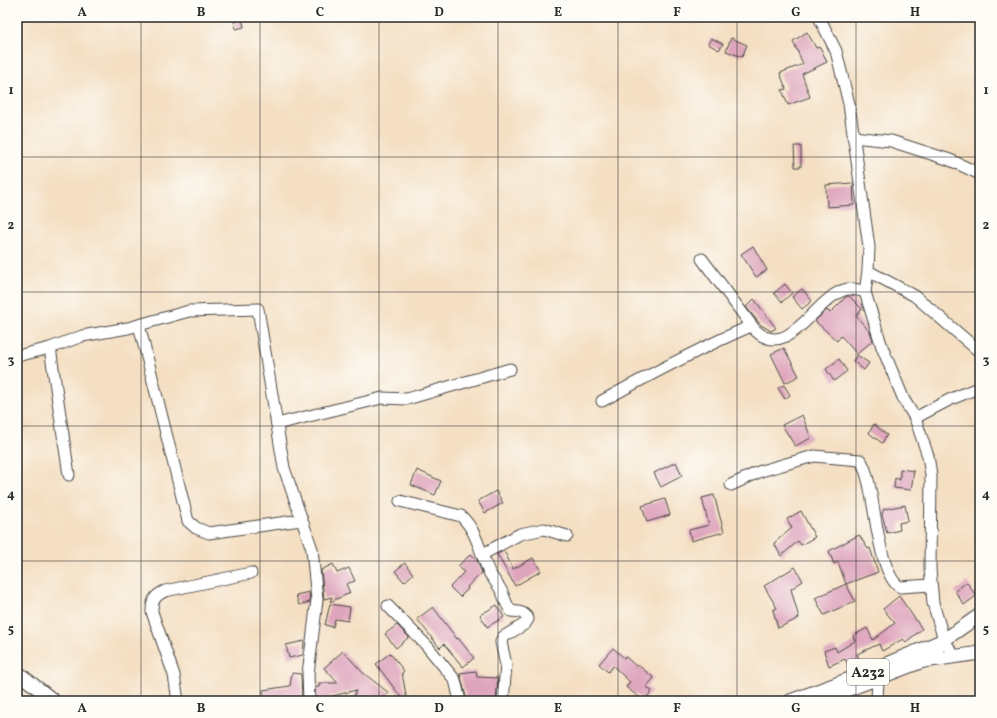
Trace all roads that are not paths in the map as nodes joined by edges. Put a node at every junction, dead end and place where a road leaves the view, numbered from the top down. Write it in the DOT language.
graph roads {
  1 [pos="819,17"];
  2 [pos="853,137"];
  3 [pos="980,174"];
  4 [pos="702,259"];
  5 [pos="868,271"];
  6 [pos="865,292"];
  7 [pos="139,325"];
  8 [pos="751,326"];
  9 [pos="50,348"];
  10 [pos="980,352"];
  11 [pos="17,356"];
  12 [pos="510,369"];
  13 [pos="980,387"];
  14 [pos="602,401"];
  15 [pos="915,418"];
  16 [pos="277,424"];
  17 [pos="69,475"];
  18 [pos="731,485"];
  19 [pos="400,501"];
  20 [pos="301,520"];
  21 [pos="567,536"];
  22 [pos="483,554"];
  23 [pos="251,573"];
  24 [pos="931,585"];
  25 [pos="388,606"];
  26 [pos="980,614"];
  27 [pos="944,640"];
  28 [pos="980,653"];
  29 [pos="954,656"];
  30 [pos="923,661"];
  31 [pos="17,672"];
  32 [pos="878,678"];
  33 [pos="54,701"];
  34 [pos="178,701"];
  35 [pos="309,701"];
  36 [pos="460,701"];
  37 [pos="503,701"];
  38 [pos="790,701"];
  39 [pos="818,701"];
  40 [pos="877,701"];
  1 -- 2 [label="street"];
  2 -- 3 [label="street"];
  2 -- 5 [label="street"];
  4 -- 8 [label="street"];
  5 -- 6 [label="street"];
  5 -- 10 [label="street"];
  6 -- 8 [label="street"];
  6 -- 15 [label="street"];
  7 -- 9 [label="street"];
  7 -- 16 [label="street"];
  7 -- 20 [label="street"];
  8 -- 14 [label="street"];
  9 -- 11 [label="street"];
  9 -- 17 [label="street"];
  12 -- 16 [label="street"];
  13 -- 15 [label="street"];
  15 -- 24 [label="street"];
  16 -- 20 [label="street"];
  18 -- 24 [label="street"];
  19 -- 22 [label="street"];
  20 -- 35 [label="street"];
  21 -- 22 [label="street"];
  22 -- 37 [label="street"];
  23 -- 34 [label="street"];
  24 -- 27 [label="street"];
  25 -- 36 [label="street"];
  26 -- 27 [label="main road, A232"];
  27 -- 29 [label="street"];
  27 -- 30 [label="main road, A232"];
  27 -- 38 [label="main road, A232"];
  28 -- 29 [label="main road"];
  29 -- 30 [label="main road"];
  30 -- 32 [label="main road, A232"];
  31 -- 33 [label="main road"];
  32 -- 39 [label="main road, A232"];
  32 -- 40 [label="street"];
}
